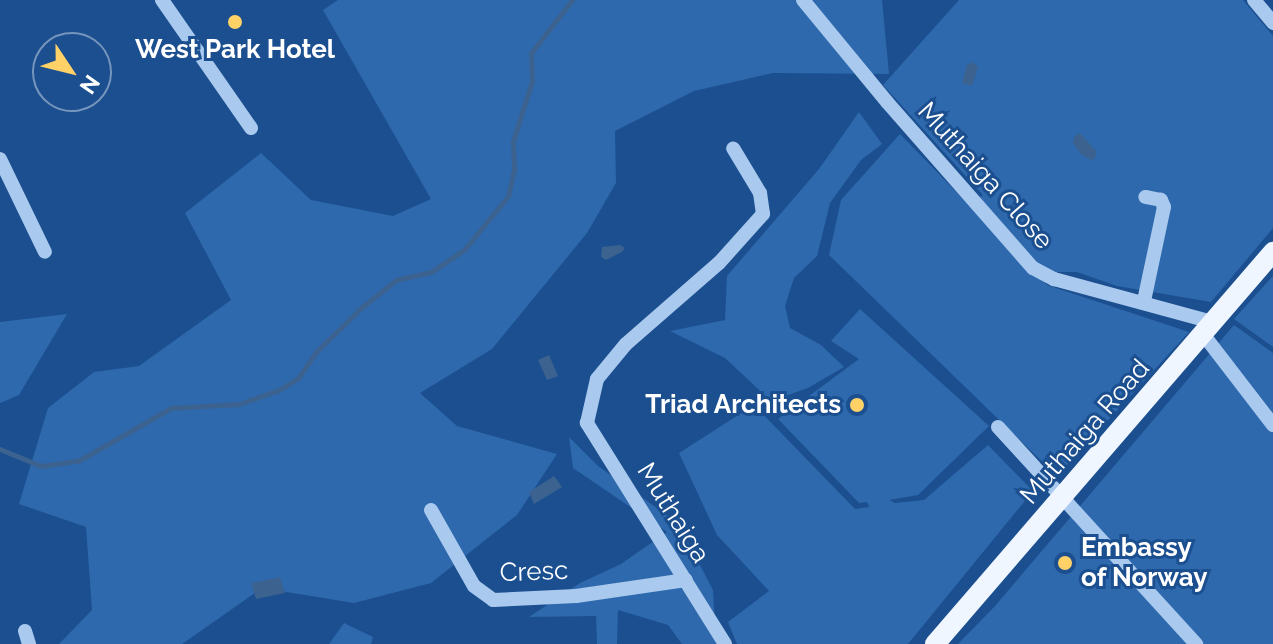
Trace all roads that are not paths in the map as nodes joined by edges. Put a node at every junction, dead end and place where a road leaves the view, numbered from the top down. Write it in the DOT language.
graph roads {
  1 [pos="162,0"];
  2 [pos="1254,0"];
  3 [pos="807,5"];
  4 [pos="1273,23"];
  5 [pos="251,128"];
  6 [pos="733,148"];
  7 [pos="0,159"];
  8 [pos="1145,197"];
  9 [pos="45,252"];
  10 [pos="1273,252"];
  11 [pos="1144,301"];
  12 [pos="1207,328"];
  13 [pos="1273,425"];
  14 [pos="998,427"];
  15 [pos="1061,499"];
  16 [pos="431,510"];
  17 [pos="686,580"];
  18 [pos="725,644"];
  19 [pos="935,644"];
  20 [pos="1196,644"];
  1 -- 5 [label="street"];
  2 -- 4 [label="street"];
  3 -- 11 [label="street, Muthaiga Close"];
  6 -- 17 [label="street, Muthaiga"];
  7 -- 9 [label="street"];
  8 -- 11 [label="street"];
  10 -- 12 [label="main road, Muthaiga Road"];
  11 -- 12 [label="street, Muthaiga Close"];
  12 -- 13 [label="street"];
  12 -- 15 [label="main road, Muthaiga Road"];
  14 -- 15 [label="street"];
  15 -- 19 [label="main road, Muthaiga Road"];
  15 -- 20 [label="street"];
  16 -- 17 [label="street, Cresc"];
  17 -- 18 [label="street, Muthaiga"];
}
